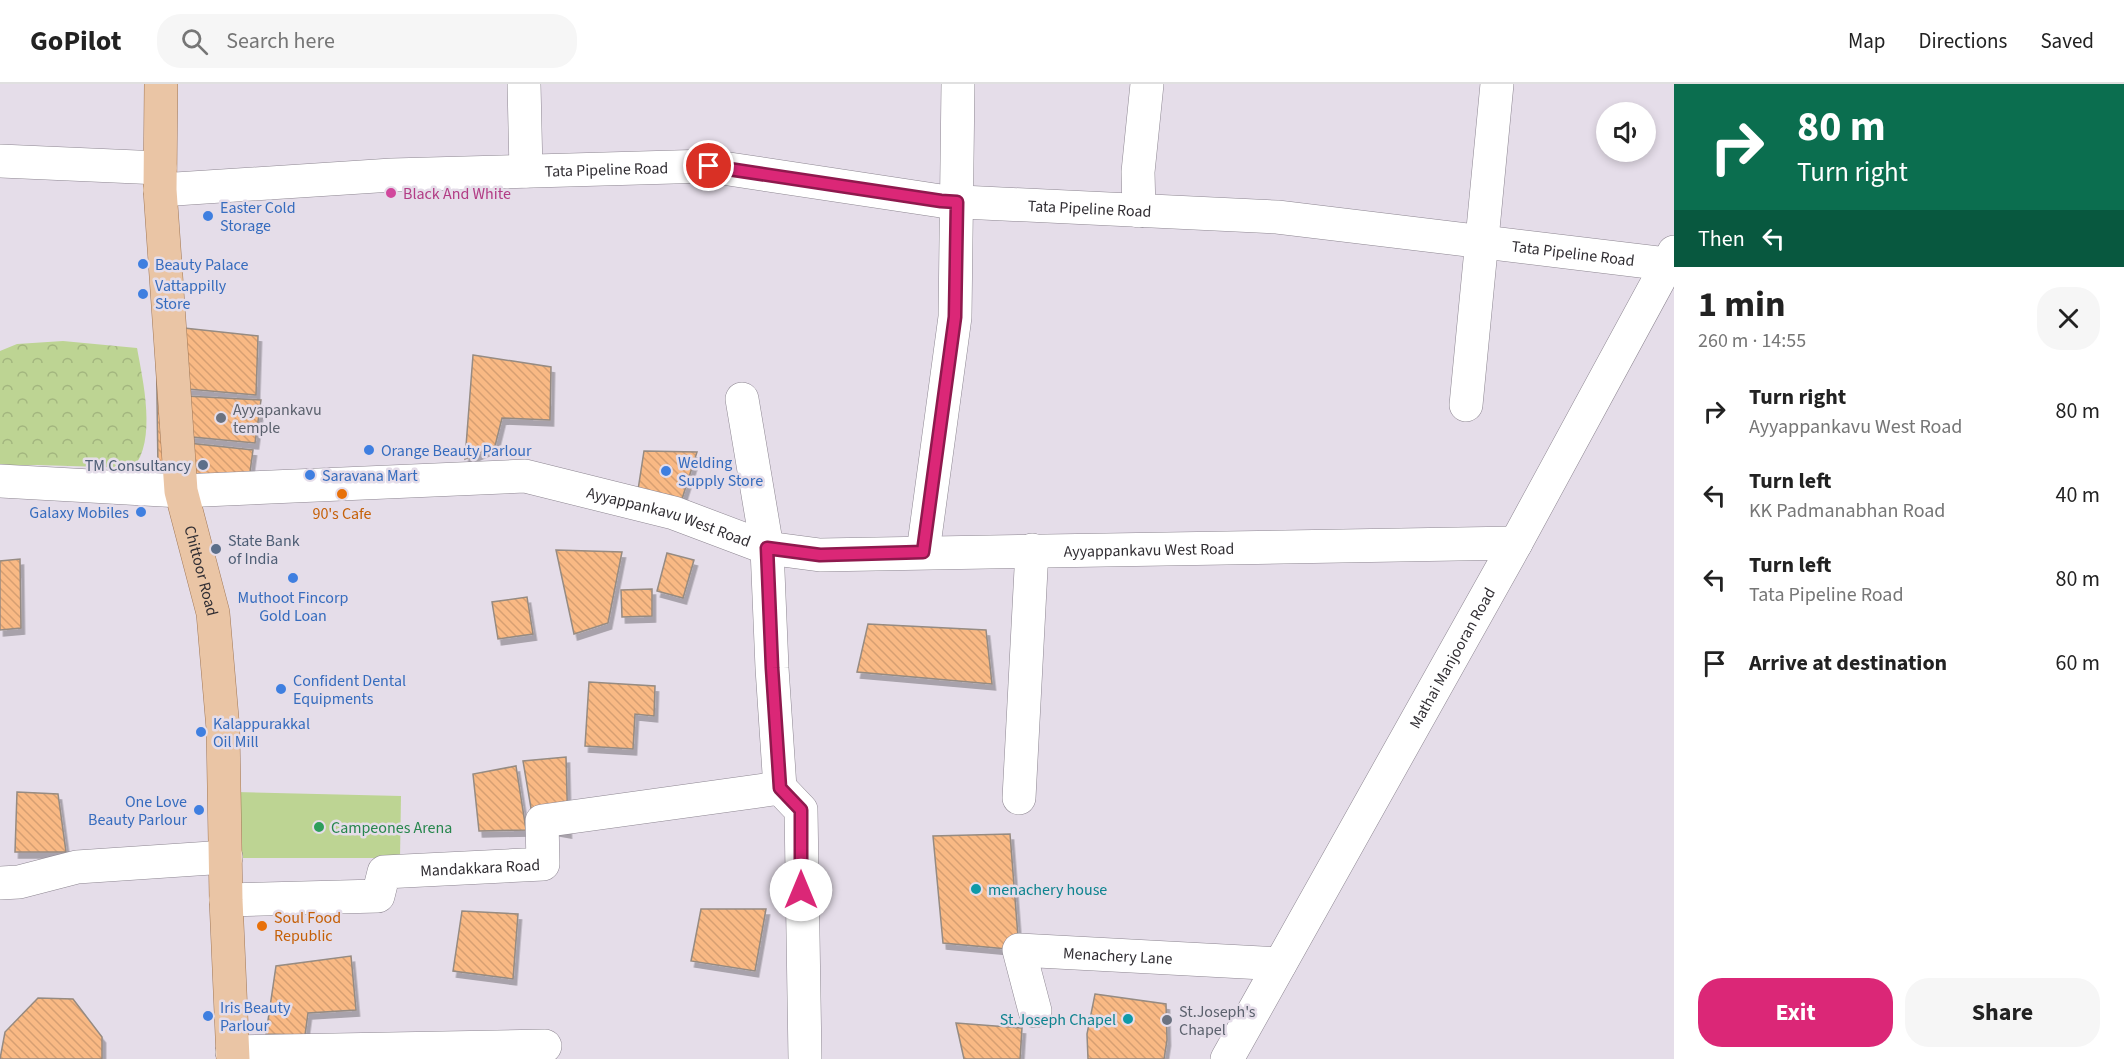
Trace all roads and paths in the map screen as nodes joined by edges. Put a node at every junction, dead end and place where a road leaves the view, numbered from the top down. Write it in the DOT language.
graph roads {
  1 [pos="161,84"];
  2 [pos="524,84"];
  3 [pos="958,84"];
  4 [pos="1147,84"];
  5 [pos="1497,84"];
  6 [pos="0,161"];
  7 [pos="526,171"];
  8 [pos="160,179"];
  9 [pos="957,202"];
  10 [pos="1139,211"];
  11 [pos="1481,241"];
  12 [pos="1670,258"];
  13 [pos="742,399"];
  14 [pos="1466,405"];
  15 [pos="0,480"];
  16 [pos="181,491"];
  17 [pos="1516,543"];
  18 [pos="767,548"];
  19 [pos="1032,550"];
  20 [pos="923,552"];
  21 [pos="780,788"];
  22 [pos="1019,798"];
  23 [pos="226,857"];
  24 [pos="0,883"];
  25 [pos="226,900"];
  26 [pos="1280,964"];
  27 [pos="1035,1011"];
  28 [pos="545,1046"];
  29 [pos="232,1055"];
  30 [pos="806,1059"];
  31 [pos="1227,1059"];
  1 -- 8 [label="main road, Chittoor Road"];
  2 -- 7 [label="street"];
  3 -- 9 [label="street"];
  4 -- 10 [label="street"];
  5 -- 11 [label="street"];
  6 -- 8 [label="street, Tata Pipeline Road"];
  7 -- 8 [label="street, Tata Pipeline Road"];
  7 -- 9 [label="street, Tata Pipeline Road"];
  8 -- 16 [label="main road, Chittoor Road"];
  9 -- 10 [label="street, Tata Pipeline Road"];
  9 -- 20 [label="street"];
  10 -- 11 [label="street, Tata Pipeline Road"];
  11 -- 12 [label="street, Tata Pipeline Road"];
  11 -- 14 [label="street"];
  12 -- 17 [label="street, Mathai Manjooran Road"];
  13 -- 18 [label="street"];
  15 -- 16 [label="street, Ayyappankavu West Road"];
  16 -- 18 [label="street, Ayyappankavu West Road"];
  16 -- 23 [label="main road, Chittoor Road"];
  17 -- 19 [label="street, Ayyappankavu West Road"];
  17 -- 26 [label="street, Mathai Manjooran Road"];
  18 -- 20 [label="street, Ayyappankavu West Road"];
  18 -- 21 [label="street"];
  19 -- 20 [label="street, Ayyappankavu West Road"];
  19 -- 22 [label="street"];
  21 -- 25 [label="street, Mandakkara Road"];
  21 -- 30 [label="street"];
  23 -- 24 [label="street"];
  23 -- 25 [label="main road, Chittoor Road"];
  25 -- 29 [label="main road, Chittoor Road"];
  26 -- 27 [label="street, Menachery Lane"];
  26 -- 31 [label="street, Mathai Manjooran Road"];
  28 -- 29 [label="street"];
}
